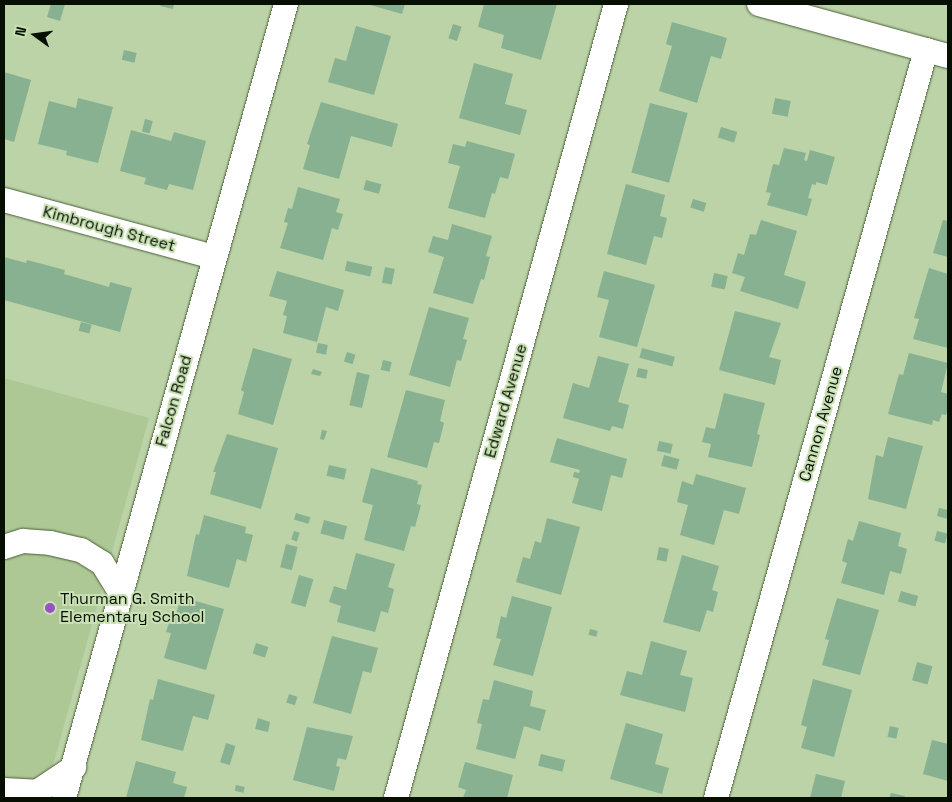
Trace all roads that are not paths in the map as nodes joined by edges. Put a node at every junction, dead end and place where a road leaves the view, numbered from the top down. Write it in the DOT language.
graph roads {
  1 [pos="286,4"];
  2 [pos="616,4"];
  3 [pos="759,4"];
  4 [pos="937,53"];
  5 [pos="4,200"];
  6 [pos="214,258"];
  7 [pos="4,547"];
  8 [pos="121,594"];
  9 [pos="74,767"];
  10 [pos="4,790"];
  11 [pos="64,798"];
  12 [pos="396,798"];
  13 [pos="716,798"];
  1 -- 6 [label="street, Falcon Road"];
  2 -- 12 [label="street, Edward Avenue"];
  3 -- 4 [label="street"];
  4 -- 13 [label="street, Cannon Avenue"];
  5 -- 6 [label="street, Kimbrough Street"];
  6 -- 8 [label="street, Falcon Road"];
  7 -- 8 [label="street"];
  8 -- 9 [label="street, Falcon Road"];
  9 -- 10 [label="street"];
  9 -- 11 [label="street, Falcon Road"];
}
